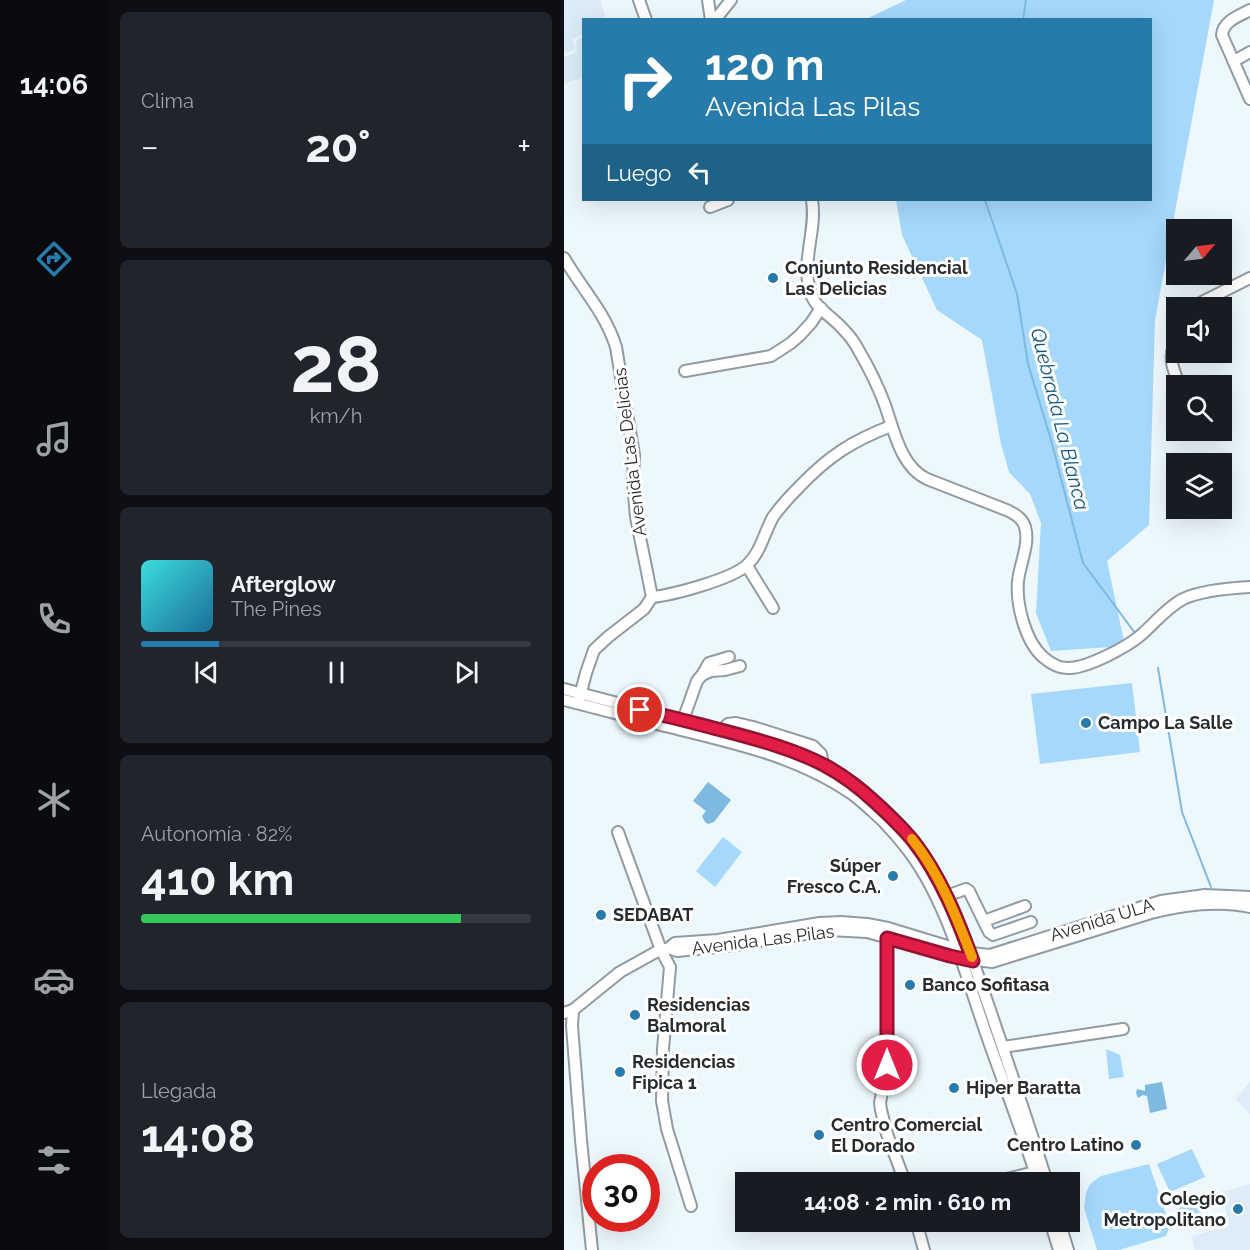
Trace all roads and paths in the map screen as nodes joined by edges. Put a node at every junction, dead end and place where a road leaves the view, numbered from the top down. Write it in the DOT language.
graph roads {
  1 [pos="639,0"];
  2 [pos="708,0"];
  3 [pos="731,0"];
  4 [pos="1250,10"];
  5 [pos="645,18"];
  6 [pos="712,18"];
  7 [pos="715,18"];
  8 [pos="1250,51"];
  9 [pos="1234,61"];
  10 [pos="1250,99"];
  11 [pos="725,201"];
  12 [pos="812,201"];
  13 [pos="710,207"];
  14 [pos="564,258"];
  15 [pos="569,276"];
  16 [pos="1250,278"];
  17 [pos="1212,297"];
  18 [pos="820,308"];
  19 [pos="685,371"];
  20 [pos="891,426"];
  21 [pos="747,566"];
  22 [pos="1250,587"];
  23 [pos="652,597"];
  24 [pos="773,608"];
  25 [pos="729,657"];
  26 [pos="740,666"];
  27 [pos="586,673"];
  28 [pos="702,675"];
  29 [pos="564,689"];
  30 [pos="579,699"];
  31 [pos="564,700"];
  32 [pos="682,720"];
  33 [pos="618,832"];
  34 [pos="946,896"];
  35 [pos="1250,897"];
  36 [pos="1025,906"];
  37 [pos="1250,907"];
  38 [pos="984,921"];
  39 [pos="1031,922"];
  40 [pos="887,933"];
  41 [pos="665,949"];
  42 [pos="965,955"];
  43 [pos="568,1011"];
  44 [pos="1123,1029"];
  45 [pos="1003,1047"];
  46 [pos="901,1172"];
  47 [pos="1034,1172"];
  48 [pos="1044,1172"];
  49 [pos="691,1206"];
  50 [pos="919,1232"];
  51 [pos="1053,1232"];
  52 [pos="1062,1232"];
  53 [pos="592,1250"];
  54 [pos="924,1250"];
  55 [pos="1059,1250"];
  56 [pos="1068,1250"];
  1 -- 5 [label="street"];
  2 -- 6 [label="street"];
  3 -- 7 [label="street"];
  4 -- 9 [label="street"];
  8 -- 9 [label="street"];
  9 -- 10 [label="street"];
  11 -- 13 [label="street"];
  12 -- 18 [label="street"];
  14 -- 15 [label="street, Avenida Las Delicias"];
  15 -- 23 [label="street, Avenida Las Delicias"];
  16 -- 17 [label="street"];
  18 -- 19 [label="street"];
  18 -- 20 [label="street"];
  20 -- 21 [label="street"];
  20 -- 22 [label="street"];
  21 -- 23 [label="street"];
  21 -- 24 [label="street"];
  23 -- 27 [label="street"];
  25 -- 28 [label="street"];
  26 -- 28 [label="street"];
  27 -- 29 [label="street"];
  27 -- 30 [label="street"];
  28 -- 32 [label="street"];
  29 -- 30 [label="street"];
  30 -- 31 [label="street"];
  30 -- 32 [label="street"];
  30 -- 42 [label="street"];
  32 -- 34 [label="street"];
  33 -- 41 [label="street"];
  34 -- 38 [label="street"];
  34 -- 42 [label="street"];
  35 -- 42 [label="street, Avenida ULA"];
  36 -- 38 [label="street"];
  37 -- 42 [label="street, Avenida ULA"];
  38 -- 39 [label="street"];
  40 -- 41 [label="street, Avenida Las Pilas"];
  40 -- 42 [label="street, Avenida Las Pilas"];
  40 -- 46 [label="street"];
  41 -- 43 [label="street, Avenida Las Pilas"];
  41 -- 49 [label="street"];
  42 -- 45 [label="street"];
  42 -- 47 [label="street"];
  43 -- 53 [label="street"];
  44 -- 45 [label="street"];
  45 -- 48 [label="street"];
  50 -- 54 [label="street"];
  51 -- 55 [label="street"];
  52 -- 56 [label="street"];
}
